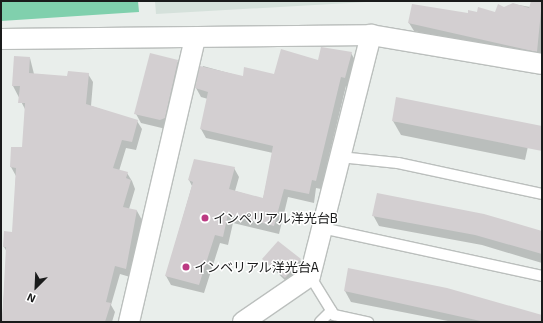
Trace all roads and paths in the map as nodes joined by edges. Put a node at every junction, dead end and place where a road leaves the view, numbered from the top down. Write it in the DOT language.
graph roads {
  1 [pos="371,35"];
  2 [pos="196,38"];
  3 [pos="1,39"];
  4 [pos="542,64"];
  5 [pos="340,157"];
  6 [pos="542,194"];
  7 [pos="322,228"];
  8 [pos="310,276"];
  9 [pos="542,276"];
  10 [pos="332,311"];
  11 [pos="129,322"];
  12 [pos="243,322"];
  13 [pos="320,322"];
  14 [pos="368,322"];
  1 -- 2 [label="street"];
  1 -- 4 [label="street"];
  1 -- 5 [label="street"];
  2 -- 3 [label="street"];
  2 -- 11 [label="street"];
  5 -- 6 [label="lane"];
  5 -- 7 [label="street"];
  7 -- 8 [label="street"];
  7 -- 9 [label="lane"];
  8 -- 10 [label="lane"];
  8 -- 12 [label="street"];
  10 -- 13 [label="lane"];
  10 -- 14 [label="lane"];
}
